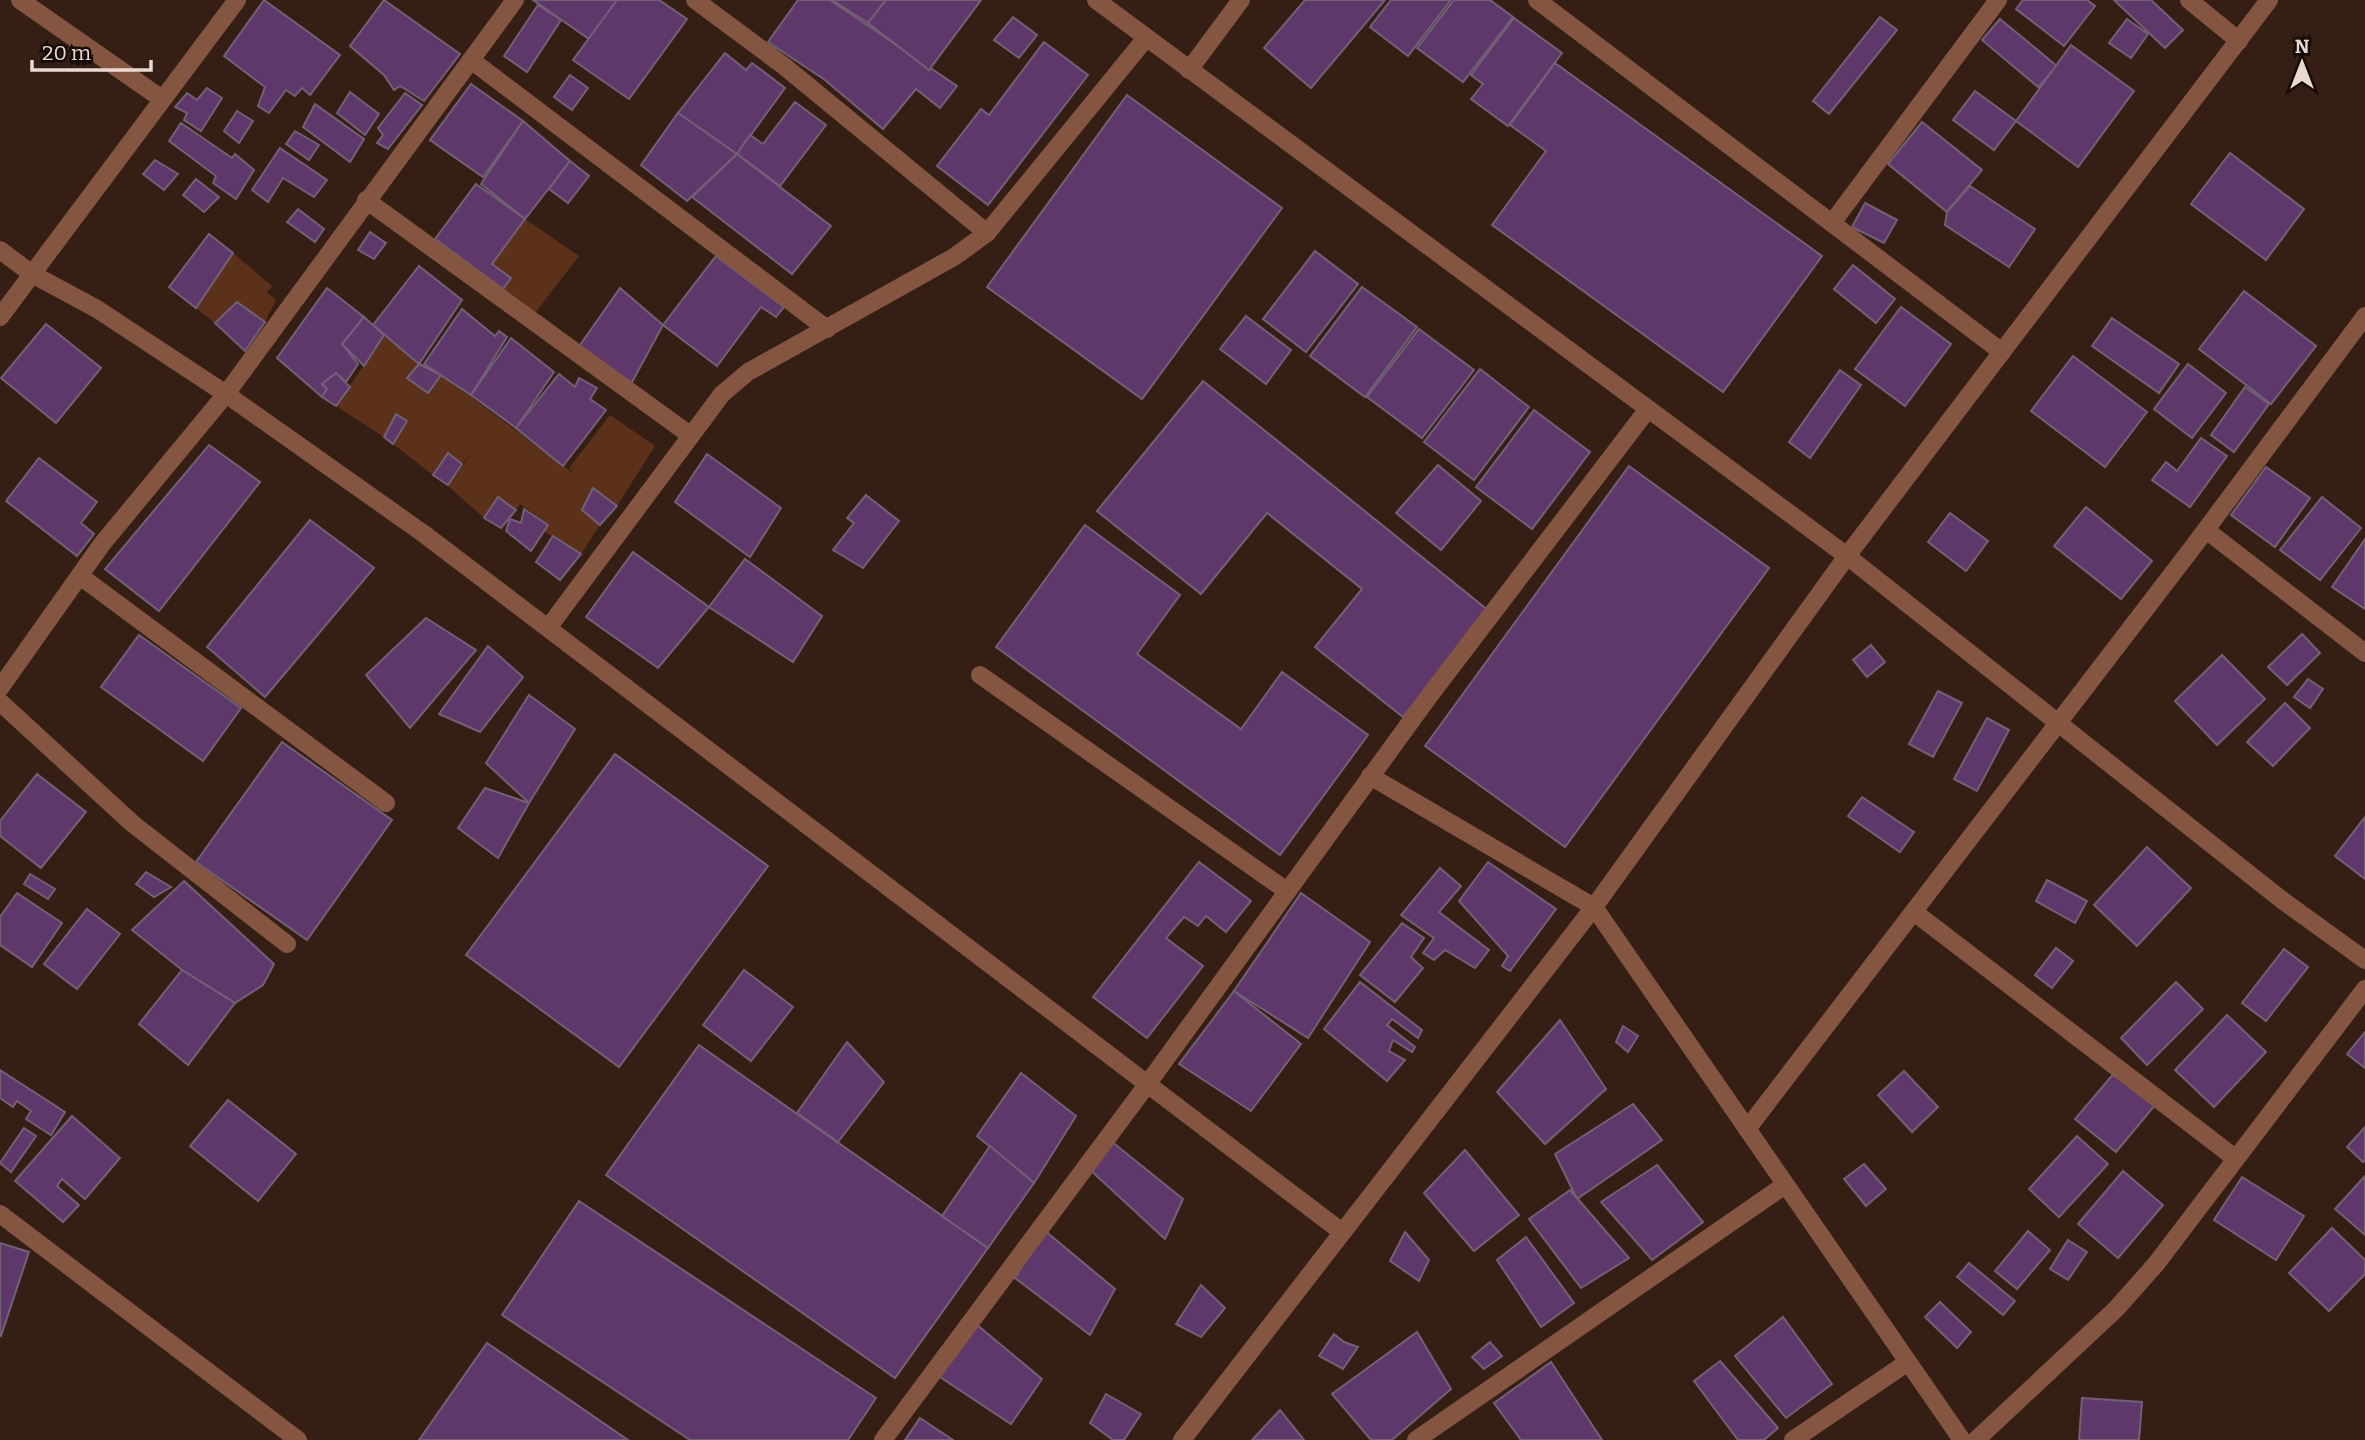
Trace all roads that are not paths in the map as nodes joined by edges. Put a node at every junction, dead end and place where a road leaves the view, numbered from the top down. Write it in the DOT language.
graph roads {
  1 [pos="20,0"];
  2 [pos="237,0"];
  3 [pos="516,0"];
  4 [pos="695,0"];
  5 [pos="1096,0"];
  6 [pos="1241,0"];
  7 [pos="1537,0"];
  8 [pos="1998,0"];
  9 [pos="2189,0"];
  10 [pos="2269,0"];
  11 [pos="1146,38"];
  12 [pos="2239,41"];
  13 [pos="471,60"];
  14 [pos="1189,70"];
  15 [pos="162,99"];
  16 [pos="366,200"];
  17 [pos="1832,223"];
  18 [pos="987,233"];
  19 [pos="0,250"];
  20 [pos="32,274"];
  21 [pos="2365,316"];
  22 [pos="0,317"];
  23 [pos="827,328"];
  24 [pos="2002,352"];
  25 [pos="226,394"];
  26 [pos="1648,409"];
  27 [pos="690,435"];
  28 [pos="2206,530"];
  29 [pos="1847,556"];
  30 [pos="80,576"];
  31 [pos="548,628"];
  32 [pos="2365,653"];
  33 [pos="980,675"];
  34 [pos="0,688"];
  35 [pos="0,702"];
  36 [pos="2059,724"];
  37 [pos="1370,776"];
  38 [pos="386,803"];
  39 [pos="1287,891"];
  40 [pos="1594,907"];
  41 [pos="1914,912"];
  42 [pos="287,944"];
  43 [pos="2365,960"];
  44 [pos="2365,989"];
  45 [pos="1146,1086"];
  46 [pos="1747,1129"];
  47 [pos="2235,1158"];
  48 [pos="1785,1185"];
  49 [pos="0,1214"];
  50 [pos="1342,1232"];
  51 [pos="1908,1362"];
  52 [pos="298,1440"];
  53 [pos="883,1440"];
  54 [pos="1182,1440"];
  55 [pos="1416,1440"];
  56 [pos="1793,1440"];
  57 [pos="1962,1440"];
  58 [pos="1976,1440"];
  1 -- 15 [label="street"];
  2 -- 15 [label="street"];
  3 -- 13 [label="street"];
  4 -- 18 [label="street"];
  5 -- 11 [label="street"];
  6 -- 14 [label="street"];
  7 -- 17 [label="street"];
  8 -- 17 [label="street"];
  9 -- 12 [label="street"];
  10 -- 12 [label="street"];
  11 -- 14 [label="street"];
  11 -- 18 [label="street"];
  12 -- 24 [label="street"];
  13 -- 16 [label="street"];
  13 -- 23 [label="street"];
  14 -- 26 [label="street"];
  15 -- 20 [label="street"];
  16 -- 25 [label="street"];
  16 -- 27 [label="street"];
  17 -- 24 [label="street"];
  18 -- 23 [label="street"];
  19 -- 20 [label="street"];
  20 -- 22 [label="street"];
  20 -- 25 [label="street"];
  21 -- 28 [label="street"];
  23 -- 27 [label="street"];
  24 -- 29 [label="street"];
  25 -- 30 [label="street"];
  25 -- 31 [label="street"];
  26 -- 29 [label="street"];
  26 -- 37 [label="street"];
  27 -- 31 [label="street"];
  28 -- 32 [label="street"];
  28 -- 36 [label="street"];
  29 -- 36 [label="street"];
  29 -- 40 [label="street"];
  30 -- 34 [label="street"];
  30 -- 38 [label="street"];
  31 -- 45 [label="street"];
  33 -- 39 [label="street"];
  35 -- 42 [label="street"];
  36 -- 41 [label="street"];
  36 -- 43 [label="street"];
  37 -- 39 [label="street"];
  37 -- 40 [label="street"];
  39 -- 45 [label="street"];
  40 -- 46 [label="street"];
  40 -- 50 [label="street"];
  41 -- 46 [label="street"];
  41 -- 47 [label="street"];
  44 -- 47 [label="street"];
  45 -- 50 [label="street"];
  45 -- 53 [label="street"];
  46 -- 48 [label="street"];
  47 -- 58 [label="street"];
  48 -- 51 [label="street"];
  48 -- 55 [label="street"];
  49 -- 52 [label="street"];
  50 -- 54 [label="street"];
  51 -- 56 [label="street"];
  51 -- 57 [label="street"];
}
